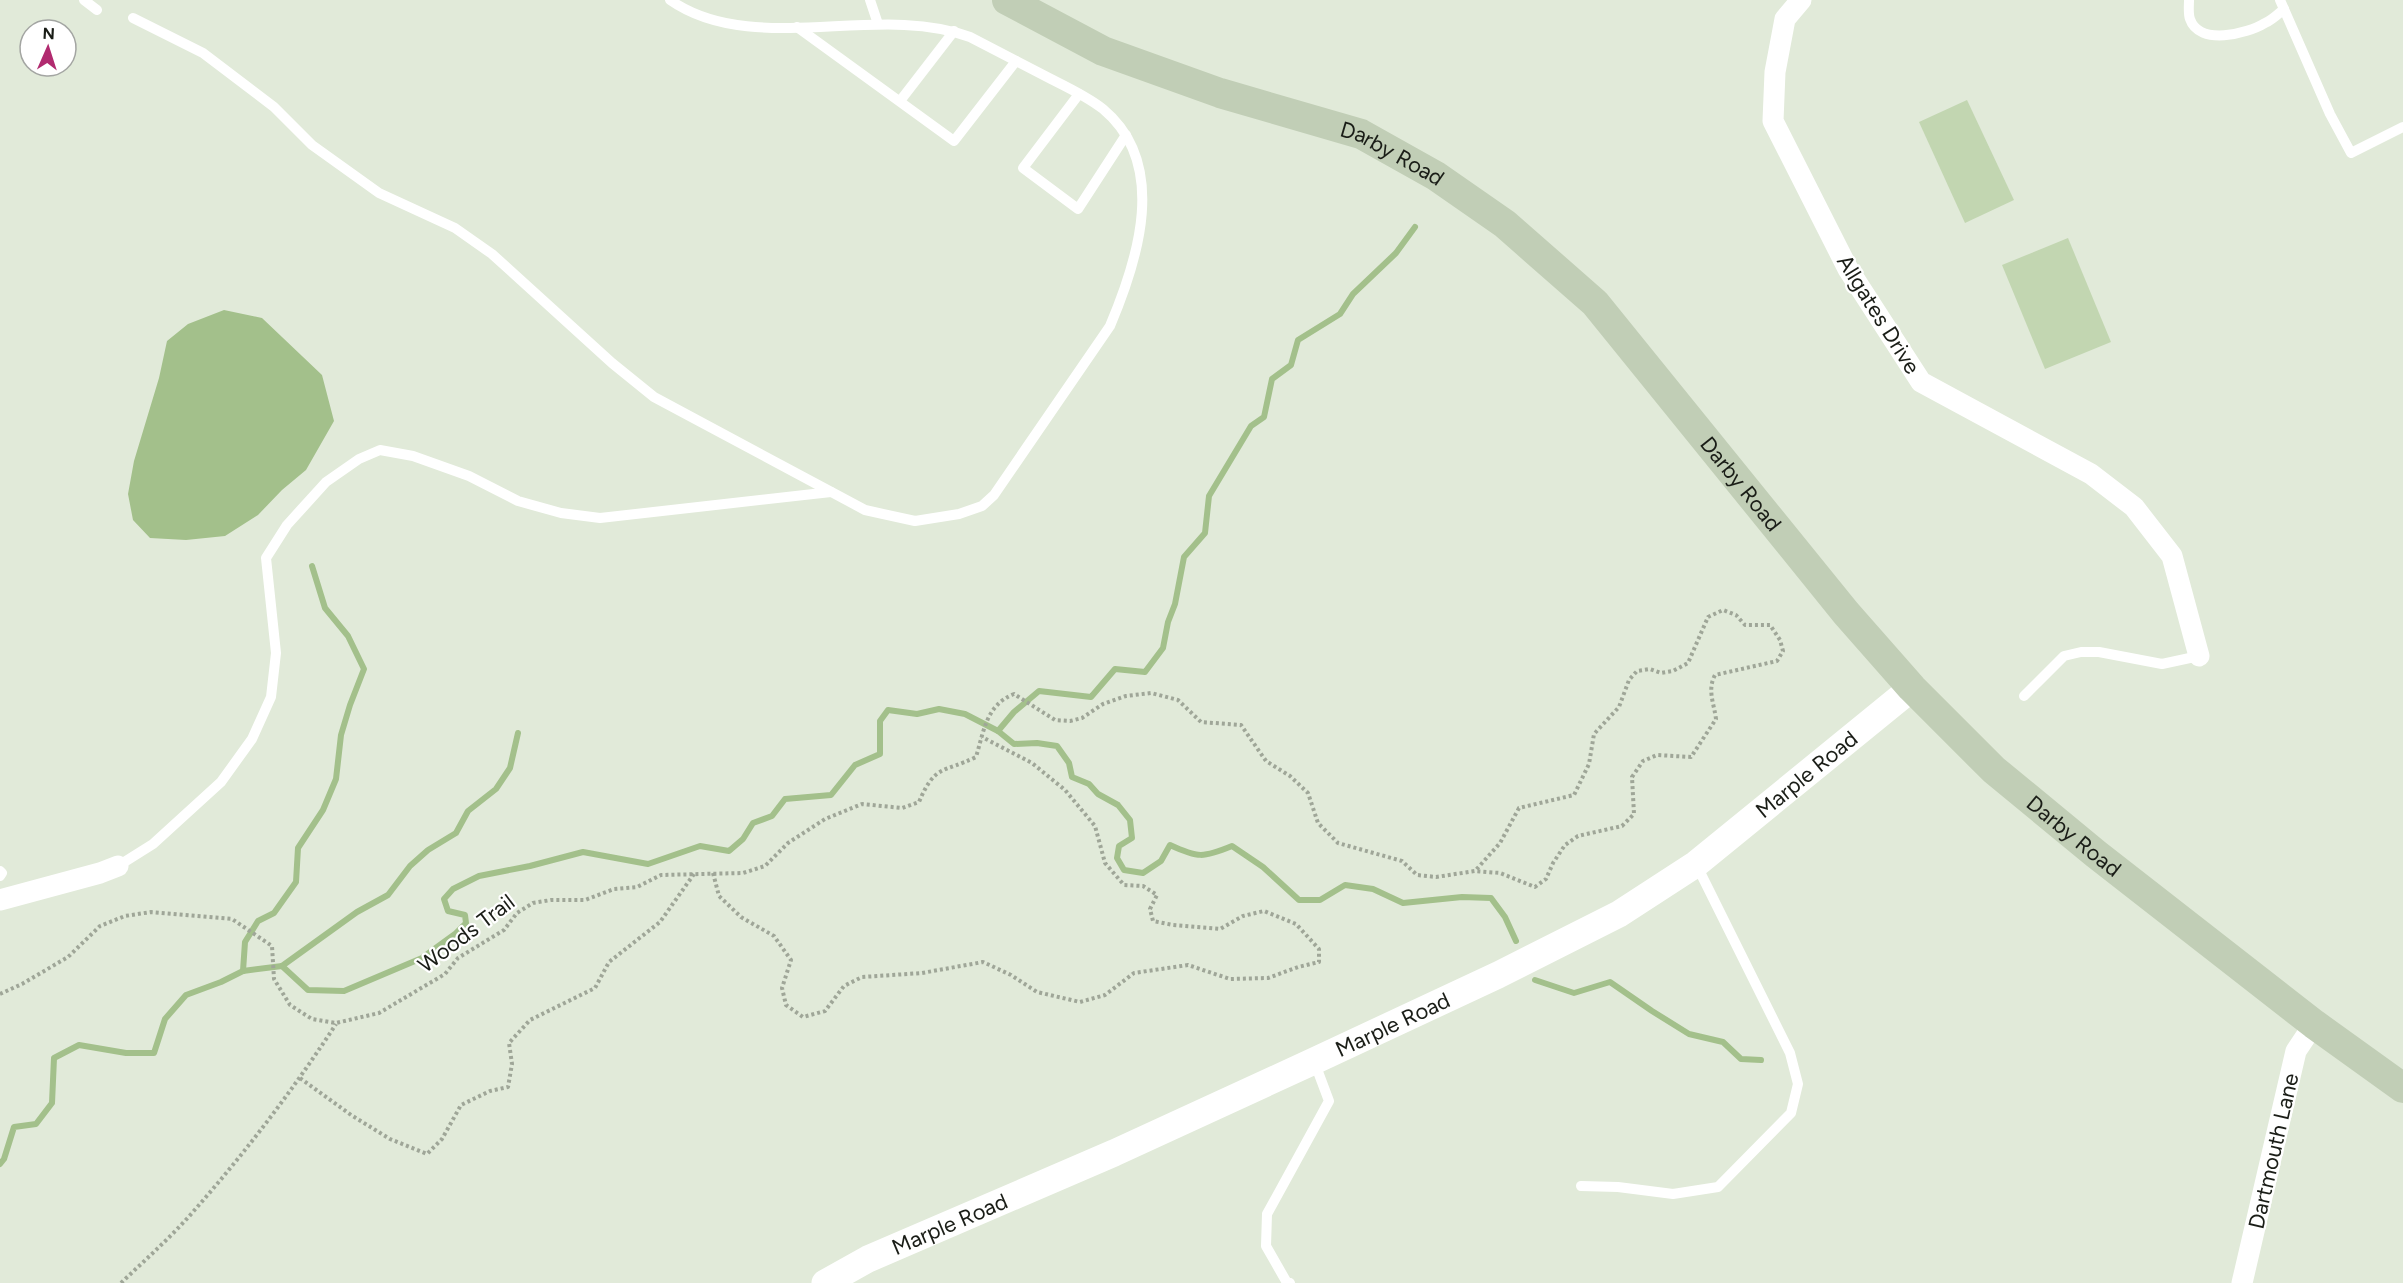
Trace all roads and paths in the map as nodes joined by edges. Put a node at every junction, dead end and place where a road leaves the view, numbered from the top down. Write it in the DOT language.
graph roads {
  1 [pos="84,0"];
  2 [pos="670,0"];
  3 [pos="870,0"];
  4 [pos="1007,0"];
  5 [pos="1801,0"];
  6 [pos="2189,0"];
  7 [pos="2282,5"];
  8 [pos="98,10"];
  9 [pos="133,18"];
  10 [pos="878,24"];
  11 [pos="797,27"];
  12 [pos="954,31"];
  13 [pos="1016,61"];
  14 [pos="1079,94"];
  15 [pos="900,101"];
  16 [pos="2403,127"];
  17 [pos="1126,135"];
  18 [pos="832,492"];
  19 [pos="2199,656"];
  20 [pos="1912,688"];
  21 [pos="2024,696"];
  22 [pos="982,737"];
  23 [pos="1696,864"];
  24 [pos="118,866"];
  25 [pos="1475,871"];
  26 [pos="713,873"];
  27 [pos="694,874"];
  28 [pos="0,900"];
  29 [pos="0,994"];
  30 [pos="336,1023"];
  31 [pos="2314,1024"];
  32 [pos="1314,1061"];
  33 [pos="300,1078"];
  34 [pos="2403,1088"];
  35 [pos="1581,1186"];
  36 [pos="121,1283"];
  37 [pos="825,1283"];
  38 [pos="1290,1283"];
  39 [pos="2242,1283"];
  1 -- 8 [label="lane"];
  2 -- 11 [label="lane"];
  3 -- 10 [label="lane"];
  4 -- 20 [label="main road, Darby Road"];
  5 -- 19 [label="street, Allgates Drive"];
  6 -- 7 [label="lane"];
  7 -- 16 [label="lane"];
  9 -- 18 [label="lane"];
  10 -- 11 [label="lane"];
  10 -- 12 [label="lane"];
  11 -- 15 [label="lane"];
  12 -- 13 [label="lane"];
  12 -- 15 [label="lane"];
  13 -- 14 [label="lane"];
  13 -- 15 [label="lane"];
  14 -- 17 [label="lane"];
  14 -- 17 [label="lane"];
  17 -- 18 [label="lane"];
  18 -- 24 [label="lane"];
  19 -- 21 [label="lane"];
  20 -- 23 [label="street, Marple Road"];
  20 -- 31 [label="main road, Darby Road"];
  22 -- 25 [label="path, Woods Trail"];
  22 -- 26 [label="path, Woods Trail"];
  22 -- 26 [label="path"];
  23 -- 32 [label="street, Marple Road"];
  23 -- 35 [label="lane"];
  24 -- 28 [label="street"];
  25 -- 25 [label="path, Woods Trail"];
  26 -- 27 [label="path, Woods Trail"];
  27 -- 30 [label="path, Woods Trail"];
  27 -- 33 [label="path"];
  29 -- 30 [label="path, Woods Trail"];
  30 -- 33 [label="path"];
  31 -- 34 [label="main road, Darby Road"];
  31 -- 39 [label="street, Dartmouth Lane"];
  32 -- 37 [label="street, Marple Road"];
  32 -- 38 [label="lane"];
  33 -- 36 [label="path"];
}
